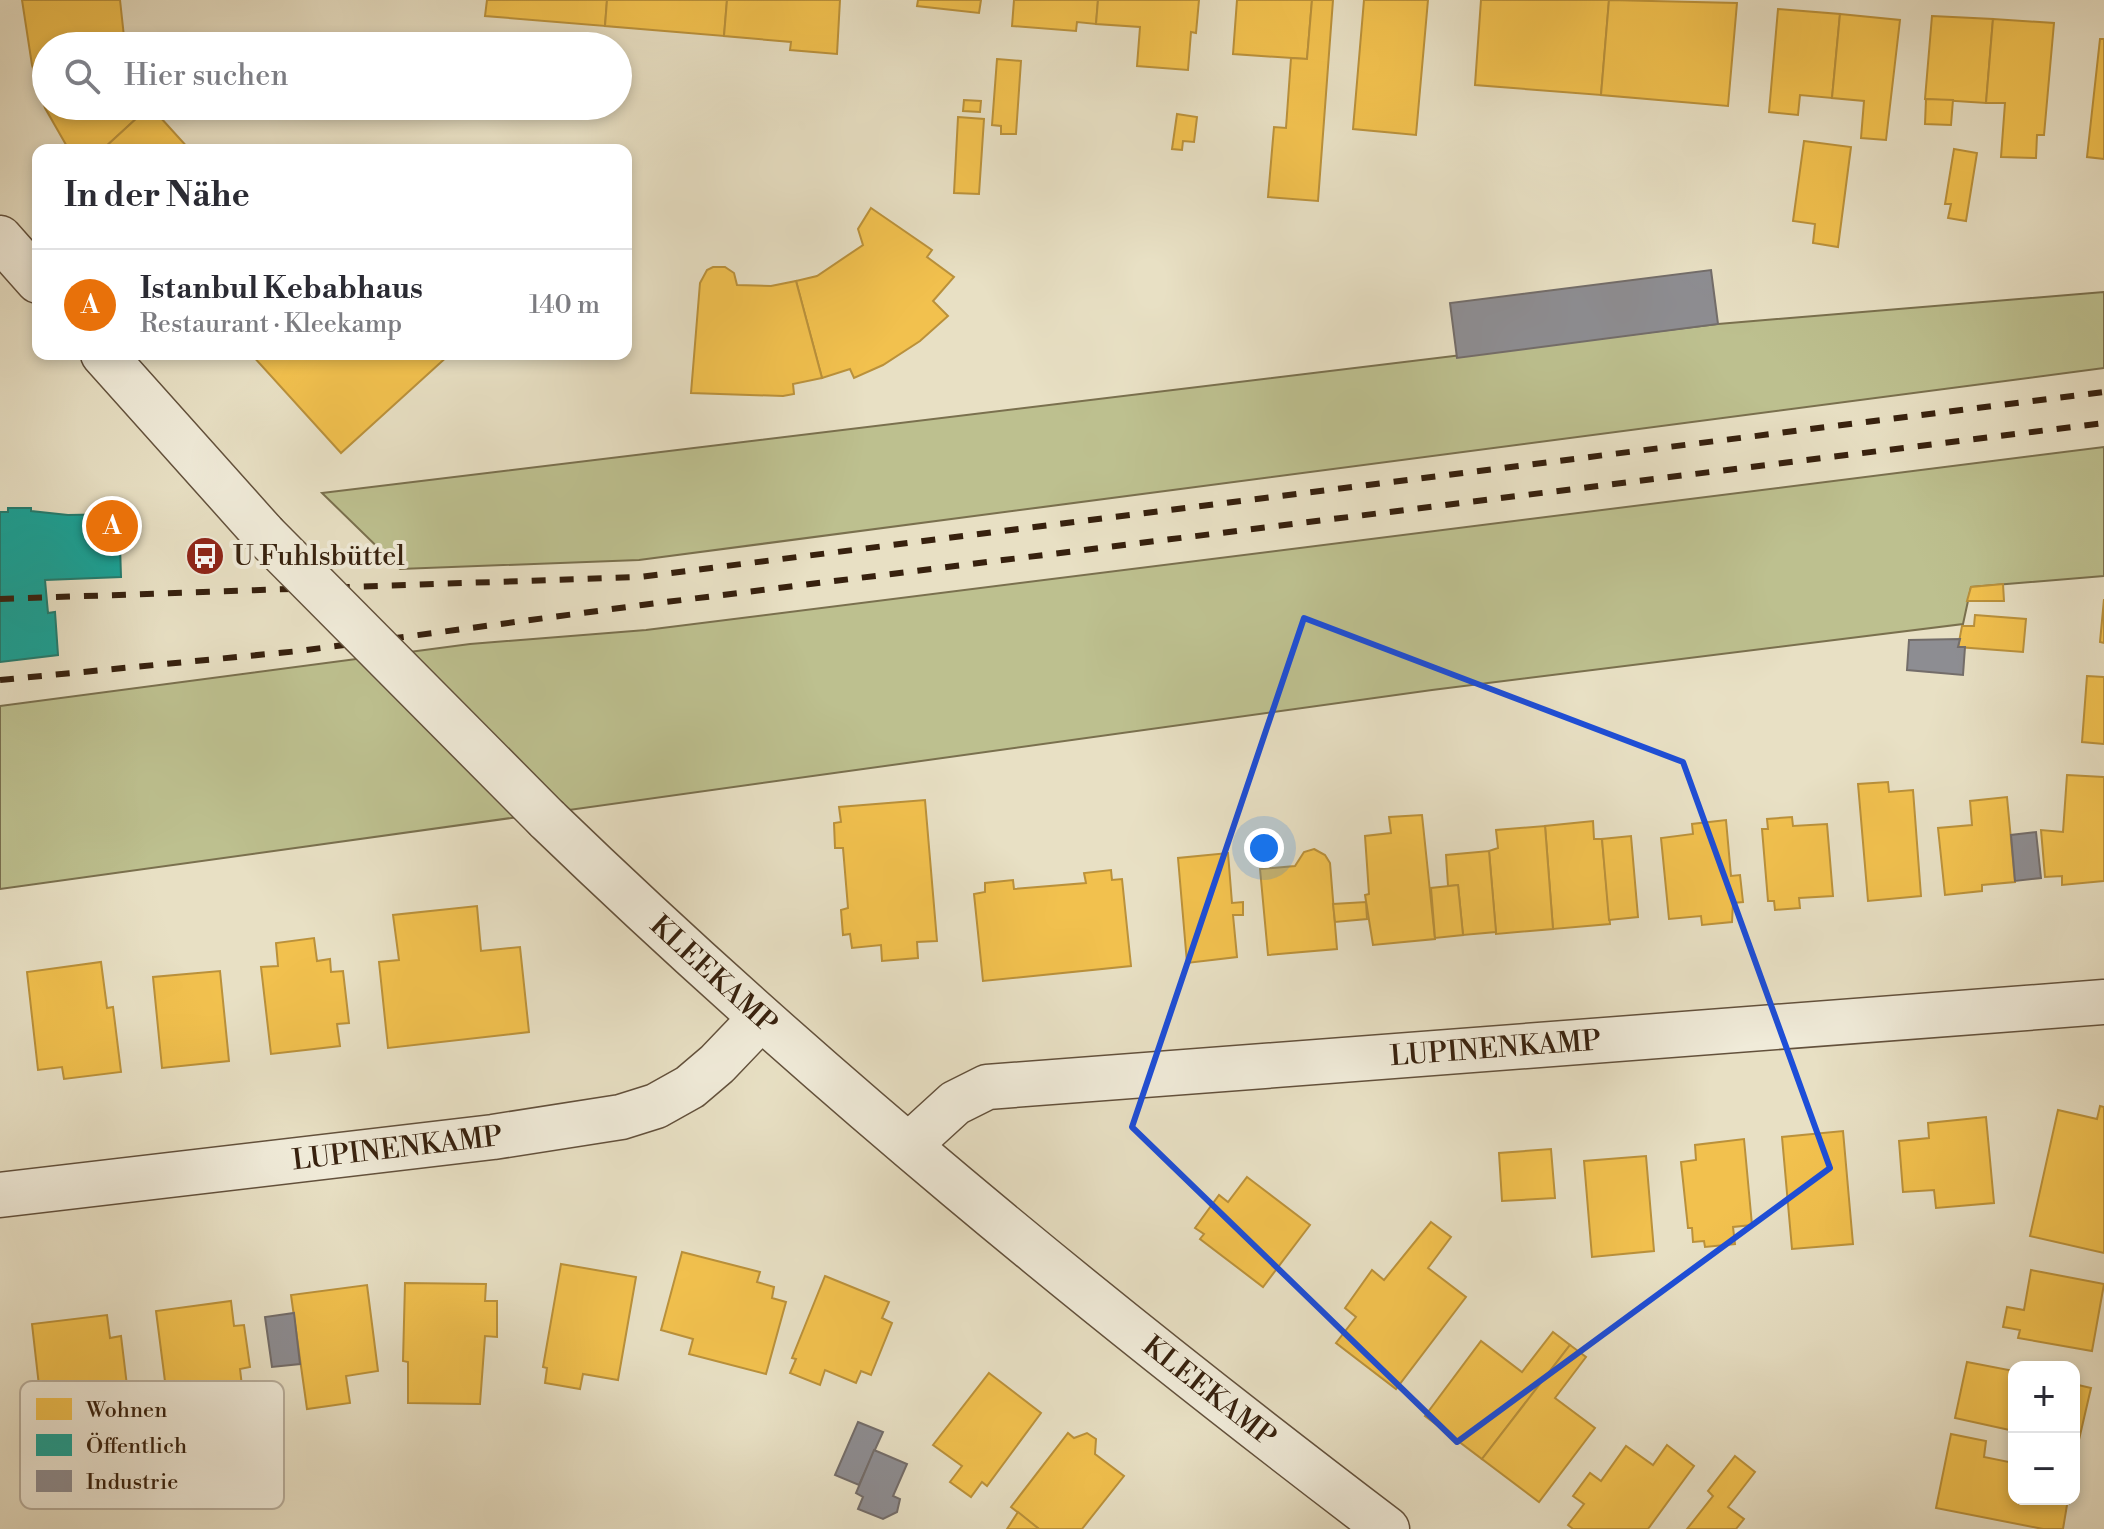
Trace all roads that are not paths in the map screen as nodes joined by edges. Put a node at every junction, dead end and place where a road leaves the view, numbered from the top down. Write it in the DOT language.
graph roads {
  1 [pos="0,238"];
  2 [pos="32,274"];
  3 [pos="108,360"];
  4 [pos="2104,1002"];
  5 [pos="761,1018"];
  6 [pos="909,1145"];
  7 [pos="0,1195"];
  8 [pos="1387,1529"];
  1 -- 2 [label="street"];
  3 -- 5 [label="street, KLEEKAMP, bridge"];
  4 -- 6 [label="street, LUPINENKAMP"];
  5 -- 6 [label="street, KLEEKAMP"];
  5 -- 7 [label="street, LUPINENKAMP"];
  6 -- 8 [label="street, KLEEKAMP"];
}
